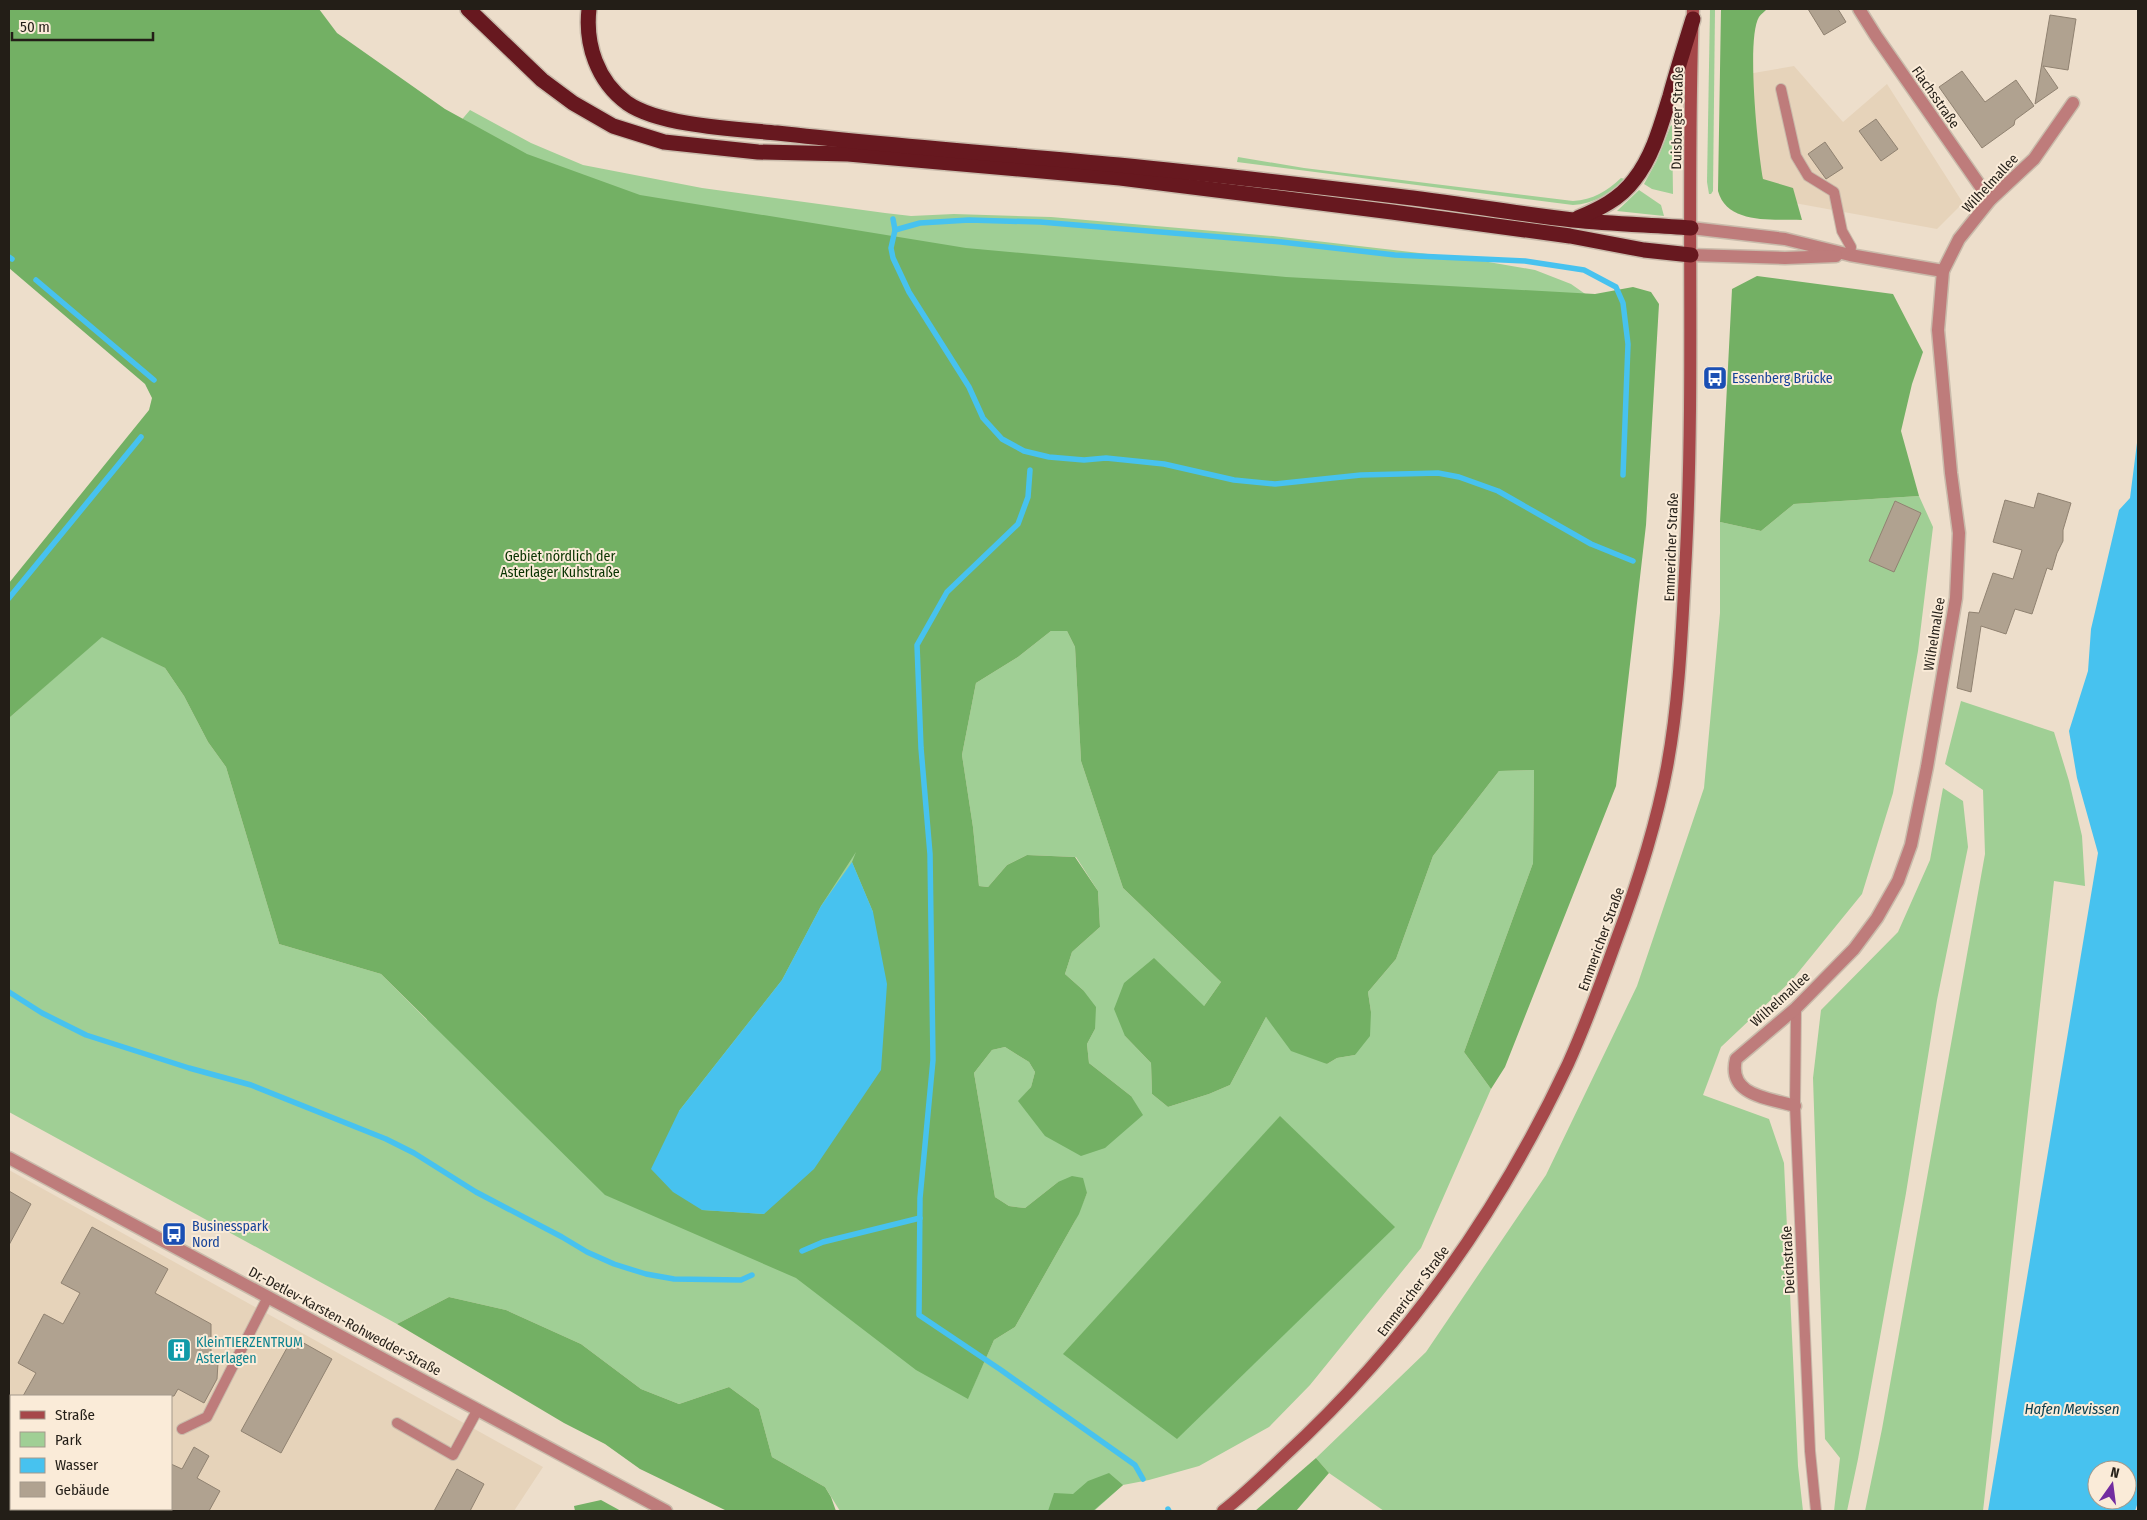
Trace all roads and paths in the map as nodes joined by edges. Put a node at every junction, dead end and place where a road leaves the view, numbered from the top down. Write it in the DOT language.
graph roads {
  1 [pos="468,9"];
  2 [pos="589,9"];
  3 [pos="1859,9"];
  4 [pos="1693,14"];
  5 [pos="1781,89"];
  6 [pos="2073,103"];
  7 [pos="1990,200"];
  8 [pos="1574,220"];
  9 [pos="1691,228"];
  10 [pos="1691,254"];
  11 [pos="1850,255"];
  12 [pos="1944,271"];
  13 [pos="1796,1008"];
  14 [pos="1795,1106"];
  15 [pos="9,1158"];
  16 [pos="268,1297"];
  17 [pos="478,1409"];
  18 [pos="397,1423"];
  19 [pos="182,1429"];
  20 [pos="666,1511"];
  21 [pos="1223,1511"];
  22 [pos="1816,1511"];
  1 -- 10 [label="highway"];
  2 -- 8 [label="highway"];
  3 -- 7 [label="street, Flachsstraße"];
  4 -- 8 [label="highway"];
  4 -- 9 [label="main road, Duisburger Straße"];
  5 -- 11 [label="lane"];
  6 -- 7 [label="street, Wilhelmallee"];
  7 -- 12 [label="street, Wilhelmallee"];
  8 -- 9 [label="highway"];
  9 -- 10 [label="main road, Duisburger Straße"];
  9 -- 11 [label="street"];
  10 -- 11 [label="street"];
  10 -- 21 [label="main road, Emmericher Straße"];
  11 -- 12 [label="street"];
  12 -- 13 [label="street, Wilhelmallee"];
  13 -- 14 [label="lane, Deichstraße"];
  13 -- 14 [label="street, Wilhelmallee"];
  14 -- 22 [label="lane, Deichstraße"];
  15 -- 16 [label="street, Dr.-Detlev-Karsten-Rohwedder-Straße"];
  16 -- 17 [label="street, Dr.-Detlev-Karsten-Rohwedder-Straße"];
  16 -- 19 [label="lane"];
  17 -- 18 [label="lane"];
  17 -- 20 [label="street, Dr.-Detlev-Karsten-Rohwedder-Straße"];
}
